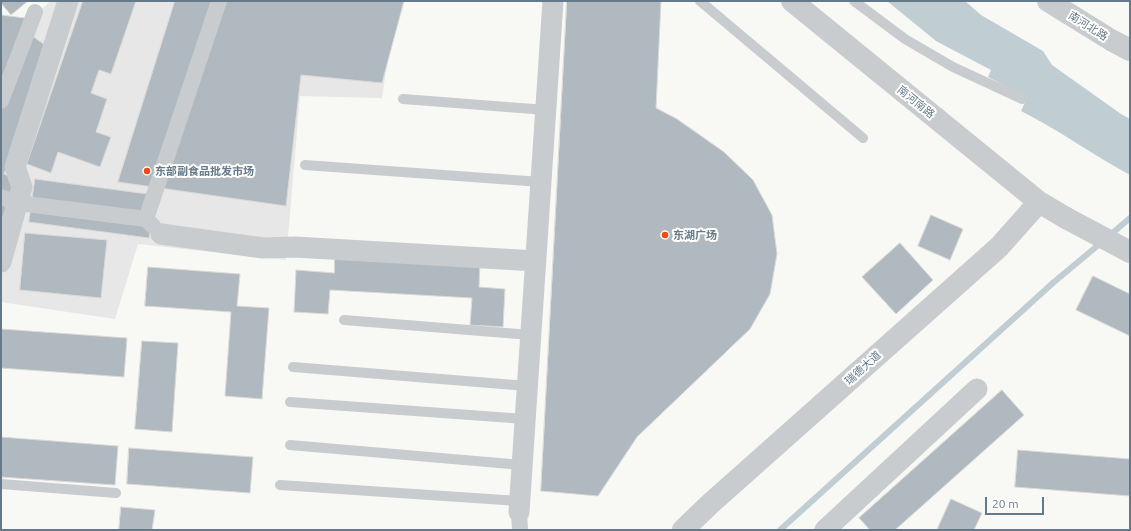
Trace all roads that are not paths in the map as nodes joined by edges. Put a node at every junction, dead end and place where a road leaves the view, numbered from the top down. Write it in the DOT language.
graph roads {
  1 [pos="68,1"];
  2 [pos="219,1"];
  3 [pos="553,1"];
  4 [pos="700,1"];
  5 [pos="792,1"];
  6 [pos="854,1"];
  7 [pos="1048,1"];
  8 [pos="35,12"];
  9 [pos="1130,50"];
  10 [pos="403,99"];
  11 [pos="1022,99"];
  12 [pos="1,101"];
  13 [pos="546,110"];
  14 [pos="863,138"];
  15 [pos="305,165"];
  16 [pos="541,182"];
  17 [pos="9,200"];
  18 [pos="1039,202"];
  19 [pos="146,218"];
  20 [pos="161,234"];
  21 [pos="1130,252"];
  22 [pos="536,261"];
  23 [pos="1,262"];
  24 [pos="344,320"];
  25 [pos="531,335"];
  26 [pos="293,367"];
  27 [pos="527,386"];
  28 [pos="977,389"];
  29 [pos="290,402"];
  30 [pos="525,419"];
  31 [pos="290,445"];
  32 [pos="522,465"];
  33 [pos="1,484"];
  34 [pos="280,485"];
  35 [pos="116,493"];
  36 [pos="519,514"];
  37 [pos="684,530"];
  38 [pos="825,530"];
  1 -- 17 [label="street"];
  2 -- 19 [label="street"];
  3 -- 13 [label="street"];
  4 -- 14 [label="lane"];
  5 -- 18 [label="street, 南河南路"];
  6 -- 11 [label="lane"];
  7 -- 9 [label="street, 南河北路"];
  8 -- 12 [label="street"];
  10 -- 13 [label="lane"];
  13 -- 16 [label="street"];
  15 -- 16 [label="lane"];
  16 -- 22 [label="street"];
  17 -- 19 [label="street"];
  17 -- 23 [label="street"];
  18 -- 21 [label="street, 南河南路, bridge"];
  18 -- 37 [label="street, 瑞德大道"];
  19 -- 20 [label="street"];
  20 -- 22 [label="street"];
  22 -- 25 [label="street"];
  24 -- 25 [label="lane"];
  25 -- 27 [label="street"];
  26 -- 27 [label="lane"];
  27 -- 30 [label="street"];
  28 -- 38 [label="street"];
  29 -- 30 [label="lane"];
  30 -- 32 [label="street"];
  31 -- 32 [label="lane"];
  32 -- 36 [label="street"];
  33 -- 35 [label="lane"];
  34 -- 36 [label="lane"];
}
